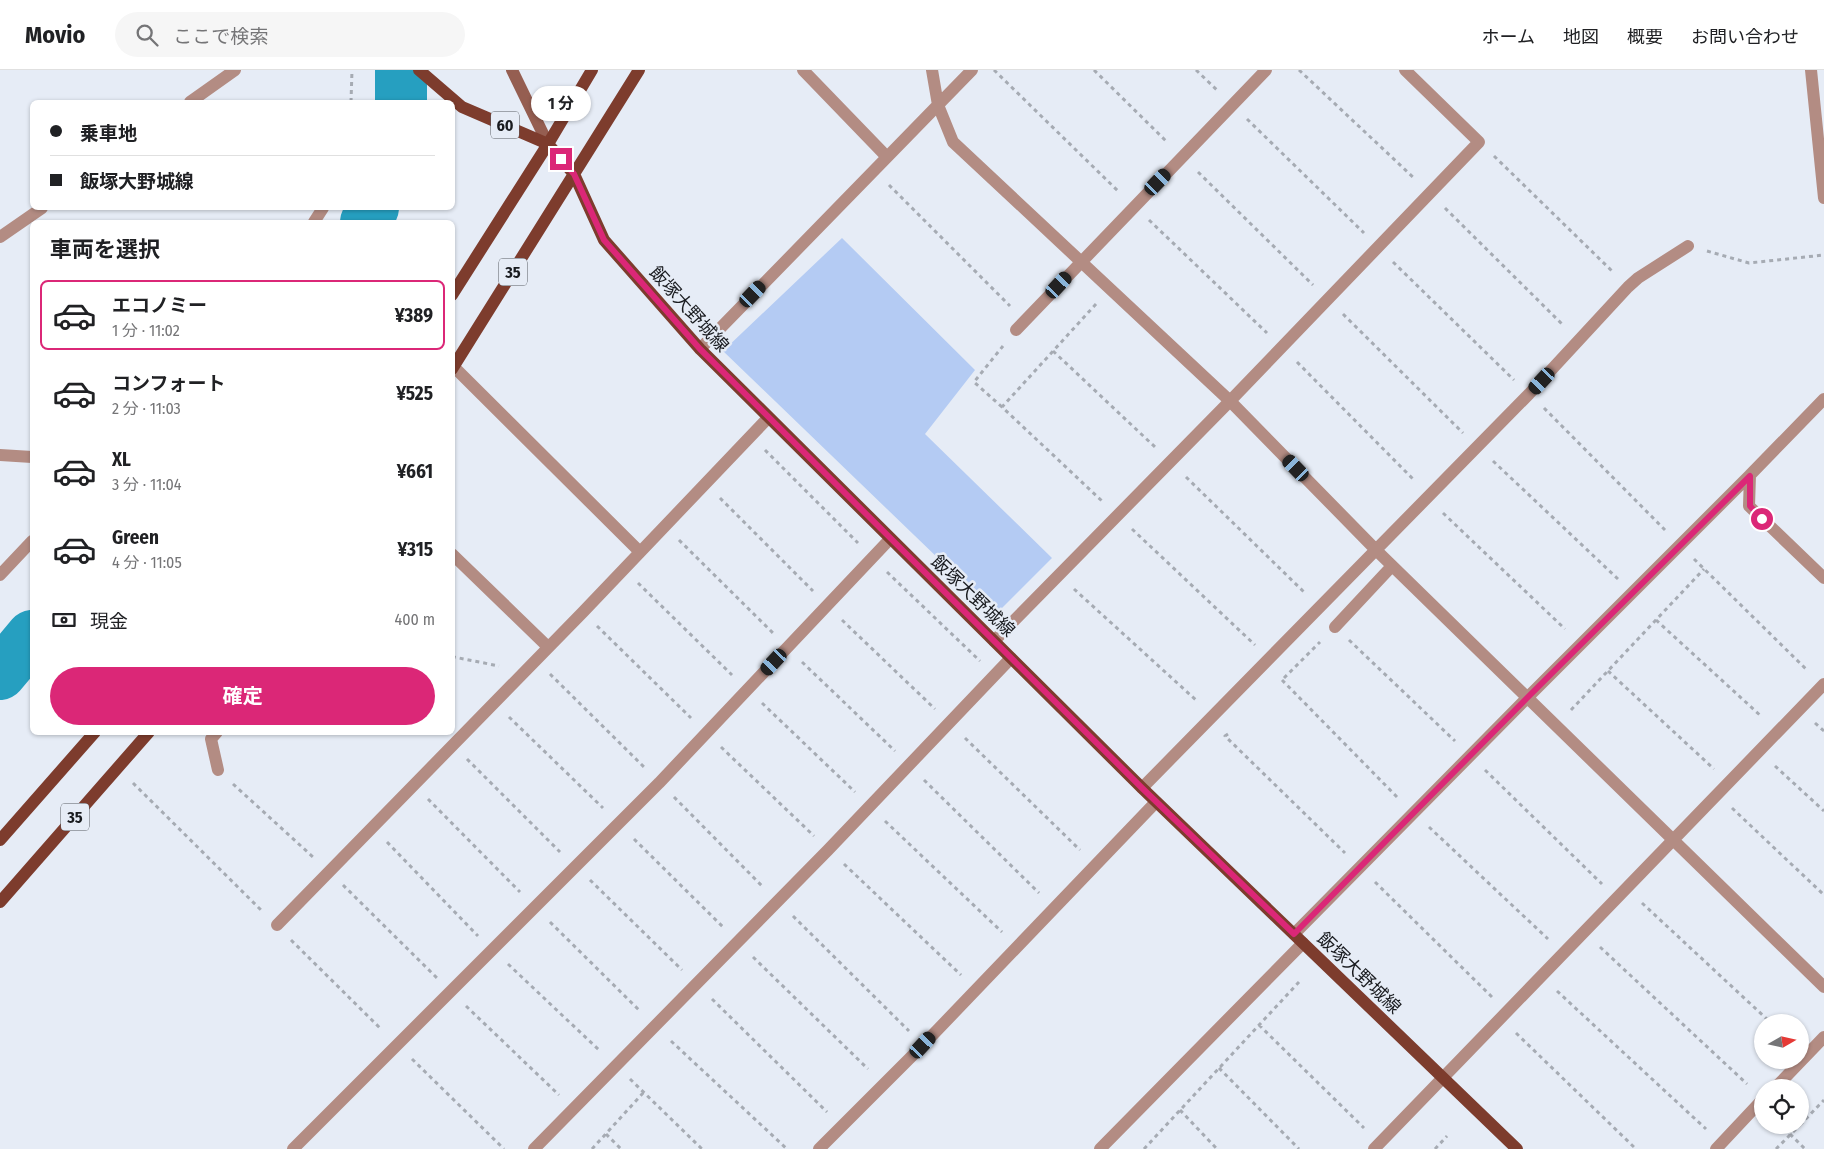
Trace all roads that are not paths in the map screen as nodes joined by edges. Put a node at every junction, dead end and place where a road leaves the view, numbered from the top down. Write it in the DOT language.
graph roads {
  1 [pos="236,70"];
  2 [pos="419,70"];
  3 [pos="512,70"];
  4 [pos="592,70"];
  5 [pos="639,70"];
  6 [pos="803,70"];
  7 [pos="932,70"];
  8 [pos="972,70"];
  9 [pos="1266,70"];
  10 [pos="1405,70"];
  11 [pos="1811,70"];
  12 [pos="193,100"];
  13 [pos="454,100"];
  14 [pos="455,101"];
  15 [pos="938,105"];
  16 [pos="548,144"];
  17 [pos="887,157"];
  18 [pos="574,174"];
  19 [pos="1823,178"];
  20 [pos="1824,198"];
  21 [pos="39,210"];
  22 [pos="0,237"];
  23 [pos="1688,246"];
  24 [pos="1081,261"];
  25 [pos="455,289"];
  26 [pos="1021,325"];
  27 [pos="700,349"];
  28 [pos="455,365"];
  29 [pos="455,370"];
  30 [pos="1824,399"];
  31 [pos="1230,401"];
  32 [pos="768,418"];
  33 [pos="0,455"];
  34 [pos="30,457"];
  35 [pos="1750,476"];
  36 [pos="890,539"];
  37 [pos="30,543"];
  38 [pos="1376,550"];
  39 [pos="640,552"];
  40 [pos="455,557"];
  41 [pos="1392,566"];
  42 [pos="0,576"];
  43 [pos="1824,578"];
  44 [pos="1335,627"];
  45 [pos="994,641"];
  46 [pos="548,647"];
  47 [pos="1011,658"];
  48 [pos="1823,685"];
  49 [pos="1527,698"];
  50 [pos="93,735"];
  51 [pos="146,735"];
  52 [pos="214,735"];
  53 [pos="218,770"];
  54 [pos="1142,788"];
  55 [pos="1156,802"];
  56 [pos="0,840"];
  57 [pos="1673,841"];
  58 [pos="0,902"];
  59 [pos="277,926"];
  60 [pos="1298,938"];
  61 [pos="1824,987"];
  62 [pos="1824,1037"];
  63 [pos="1443,1077"];
  64 [pos="1784,1079"];
  65 [pos="1754,1109"];
  66 [pos="1377,1146"];
  67 [pos="1719,1146"];
  68 [pos="293,1149"];
  69 [pos="534,1149"];
  70 [pos="819,1149"];
  71 [pos="1100,1149"];
  72 [pos="1517,1149"];
  1 -- 12 [label="street"];
  2 -- 13 [label="main road, 飯塚大野城線 / 60"];
  3 -- 16 [label="street"];
  4 -- 16 [label="main road, 35"];
  5 -- 18 [label="main road, 35"];
  6 -- 17 [label="street"];
  7 -- 15 [label="street"];
  8 -- 15 [label="street"];
  9 -- 24 [label="street"];
  10 -- 31 [label="street"];
  11 -- 19 [label="street"];
  14 -- 16 [label="main road, 飯塚大野城線 / 60"];
  15 -- 17 [label="street"];
  15 -- 24 [label="street"];
  16 -- 18 [label="main road, 飯塚大野城線 / 60"];
  16 -- 25 [label="main road, 35"];
  17 -- 27 [label="street"];
  18 -- 27 [label="main road, 飯塚大野城線 / 60"];
  18 -- 28 [label="main road, 35"];
  19 -- 20 [label="street"];
  21 -- 22 [label="street"];
  23 -- 38 [label="street"];
  24 -- 26 [label="street"];
  24 -- 31 [label="street"];
  27 -- 32 [label="main road, 飯塚大野城線 / 60"];
  29 -- 39 [label="street"];
  30 -- 35 [label="street"];
  31 -- 38 [label="street"];
  31 -- 45 [label="street"];
  32 -- 36 [label="main road, 飯塚大野城線 / 60"];
  32 -- 39 [label="street"];
  33 -- 34 [label="street"];
  35 -- 43 [label="street"];
  35 -- 49 [label="street"];
  36 -- 45 [label="main road, 飯塚大野城線 / 60"];
  36 -- 68 [label="street"];
  37 -- 42 [label="street"];
  38 -- 41 [label="street"];
  38 -- 54 [label="street"];
  39 -- 46 [label="street"];
  40 -- 46 [label="street"];
  41 -- 44 [label="street"];
  41 -- 49 [label="street"];
  45 -- 47 [label="main road, 飯塚大野城線 / 60"];
  46 -- 59 [label="street"];
  47 -- 54 [label="main road, 飯塚大野城線 / 60"];
  47 -- 69 [label="street"];
  48 -- 57 [label="street"];
  49 -- 57 [label="street"];
  49 -- 60 [label="street"];
  50 -- 56 [label="main road, 35"];
  51 -- 58 [label="main road, 35"];
  52 -- 53 [label="street"];
  54 -- 55 [label="main road, 飯塚大野城線 / 60"];
  55 -- 60 [label="main road, 飯塚大野城線 / 60"];
  55 -- 70 [label="street"];
  57 -- 61 [label="street"];
  57 -- 63 [label="street"];
  60 -- 63 [label="main road, 飯塚大野城線 / 60"];
  60 -- 71 [label="street"];
  62 -- 64 [label="street"];
  63 -- 66 [label="street"];
  63 -- 72 [label="main road, 飯塚大野城線 / 60"];
  65 -- 67 [label="street"];
}
